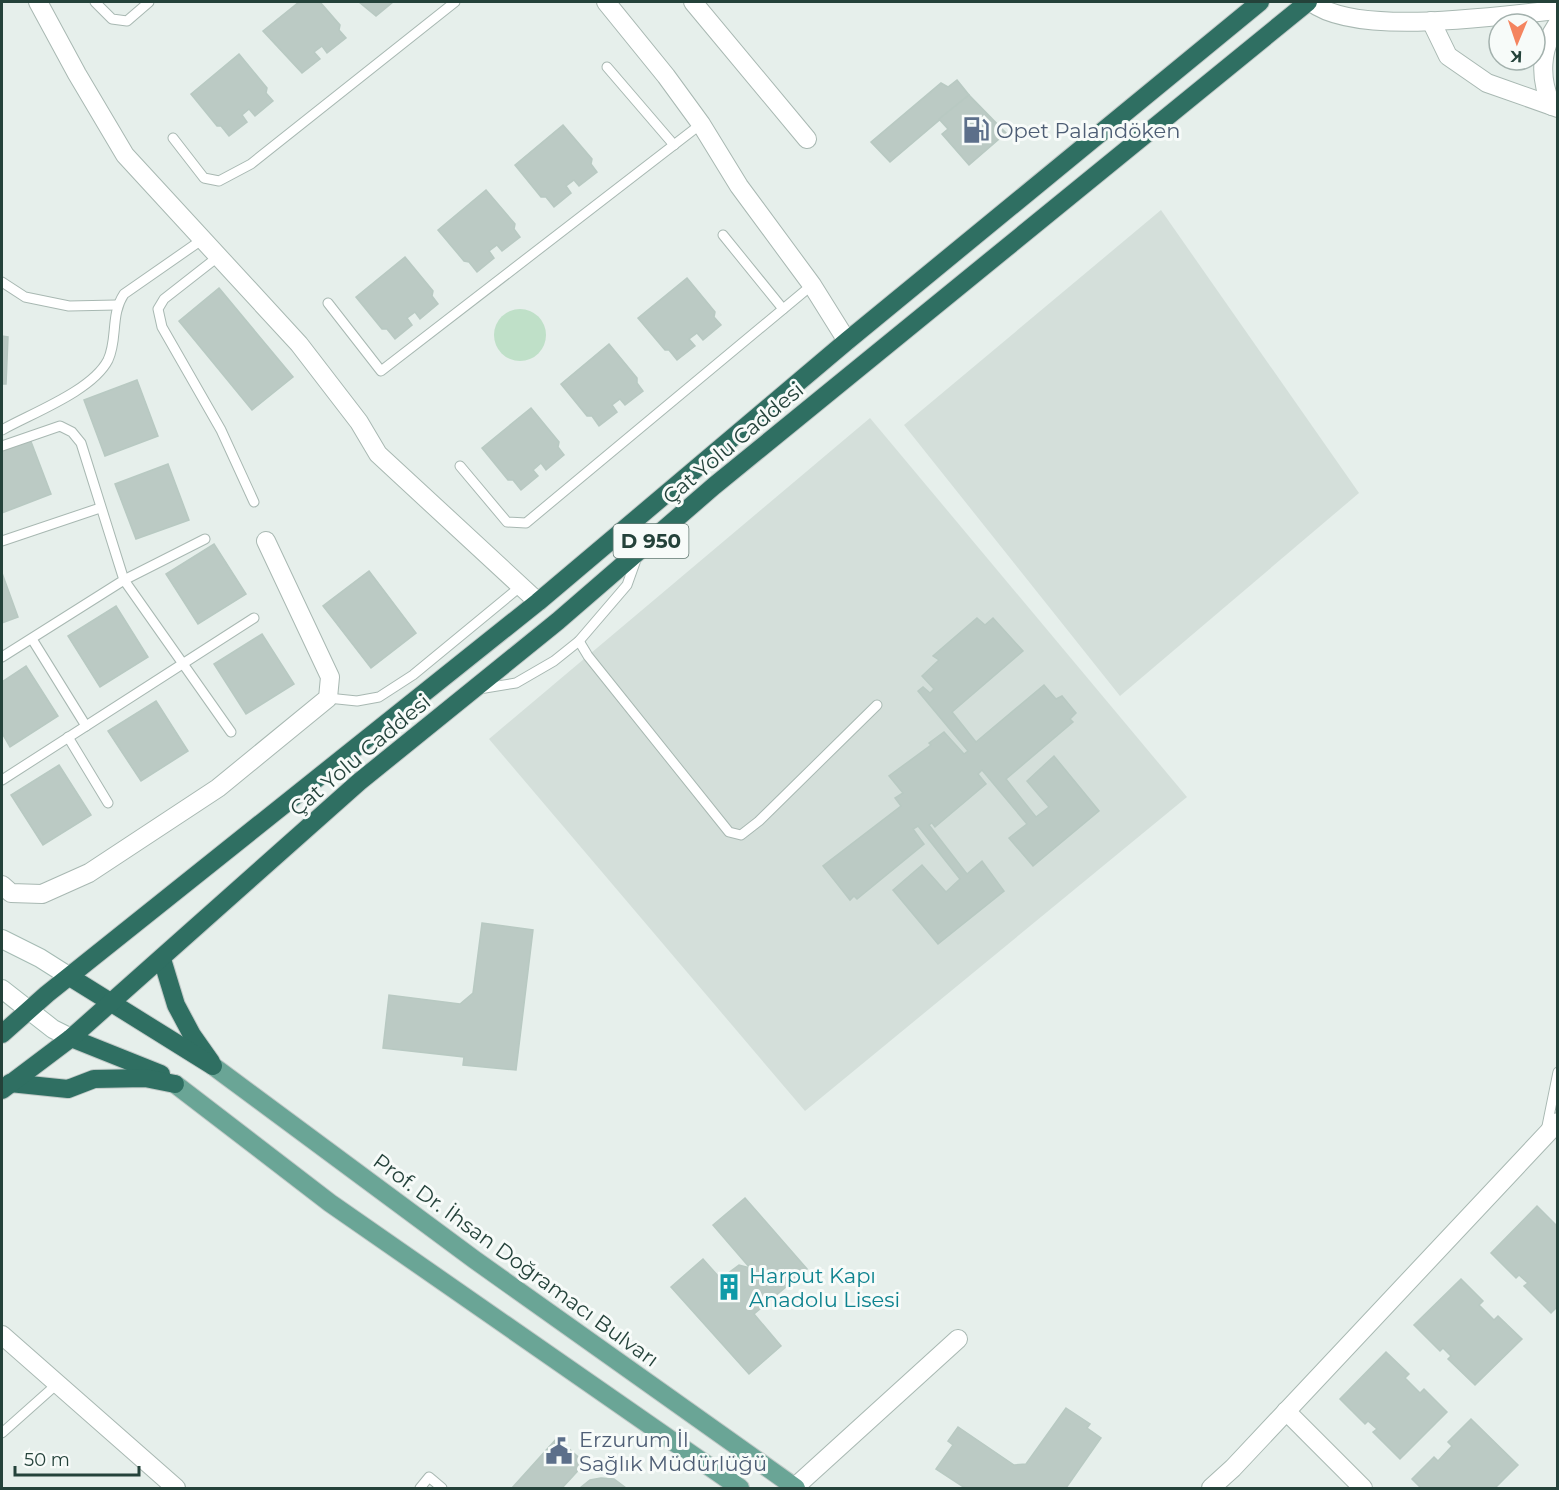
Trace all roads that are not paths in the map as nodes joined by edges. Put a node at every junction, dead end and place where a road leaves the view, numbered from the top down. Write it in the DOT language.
graph roads {
  1 [pos="38,2"];
  2 [pos="95,2"];
  3 [pos="149,2"];
  4 [pos="455,2"];
  5 [pos="606,2"];
  6 [pos="693,2"];
  7 [pos="1260,2"];
  8 [pos="1309,2"];
  9 [pos="1557,10"];
  10 [pos="1431,21"];
  11 [pos="1557,23"];
  12 [pos="607,67"];
  13 [pos="1555,107"];
  14 [pos="701,124"];
  15 [pos="173,138"];
  16 [pos="807,139"];
  17 [pos="674,146"];
  18 [pos="723,235"];
  19 [pos="203,239"];
  20 [pos="219,256"];
  21 [pos="2,282"];
  22 [pos="812,285"];
  23 [pos="328,303"];
  24 [pos="116,305"];
  25 [pos="783,309"];
  26 [pos="847,341"];
  27 [pos="2,430"];
  28 [pos="2,446"];
  29 [pos="460,466"];
  30 [pos="254,502"];
  31 [pos="100,508"];
  32 [pos="205,539"];
  33 [pos="2,541"];
  34 [pos="266,541"];
  35 [pos="639,551"];
  36 [pos="124,580"];
  37 [pos="521,586"];
  38 [pos="538,602"];
  39 [pos="254,618"];
  40 [pos="32,639"];
  41 [pos="579,641"];
  42 [pos="2,657"];
  43 [pos="183,664"];
  44 [pos="473,690"];
  45 [pos="328,698"];
  46 [pos="878,705"];
  47 [pos="86,726"];
  48 [pos="231,732"];
  49 [pos="68,737"];
  50 [pos="2,780"];
  51 [pos="108,803"];
  52 [pos="2,885"];
  53 [pos="2,939"];
  54 [pos="162,959"];
  55 [pos="70,977"];
  56 [pos="2,989"];
  57 [pos="112,1003"];
  58 [pos="29,1010"];
  59 [pos="2,1034"];
  60 [pos="71,1038"];
  61 [pos="213,1066"];
  62 [pos="1557,1072"];
  63 [pos="175,1084"];
  64 [pos="6,1087"];
  65 [pos="1552,1127"];
  66 [pos="2,1335"];
  67 [pos="958,1339"];
  68 [pos="57,1384"];
  69 [pos="1286,1411"];
  70 [pos="2,1433"];
  71 [pos="176,1488"];
  72 [pos="420,1488"];
  73 [pos="442,1488"];
  74 [pos="740,1488"];
  75 [pos="795,1488"];
  76 [pos="1211,1488"];
  77 [pos="1363,1488"];
  1 -- 19 [label="street"];
  2 -- 3 [label="lane"];
  4 -- 15 [label="lane"];
  5 -- 14 [label="street"];
  6 -- 16 [label="street"];
  7 -- 26 [label="highway, Çat Yolu Caddesi / D 950"];
  8 -- 10 [label="street"];
  8 -- 35 [label="highway, Çat Yolu Caddesi / D 950"];
  9 -- 10 [label="street"];
  10 -- 13 [label="street"];
  11 -- 13 [label="street"];
  12 -- 17 [label="lane"];
  14 -- 17 [label="lane"];
  14 -- 22 [label="street"];
  17 -- 23 [label="lane"];
  18 -- 25 [label="lane"];
  19 -- 20 [label="street"];
  19 -- 24 [label="lane"];
  20 -- 30 [label="lane"];
  20 -- 37 [label="street"];
  21 -- 24 [label="lane"];
  22 -- 25 [label="lane"];
  22 -- 26 [label="street"];
  24 -- 27 [label="lane"];
  25 -- 29 [label="lane"];
  26 -- 38 [label="highway, Çat Yolu Caddesi / D 950"];
  28 -- 31 [label="lane"];
  31 -- 33 [label="lane"];
  31 -- 36 [label="lane"];
  32 -- 36 [label="lane"];
  34 -- 45 [label="street"];
  35 -- 41 [label="lane"];
  35 -- 44 [label="highway, Çat Yolu Caddesi / D 950"];
  36 -- 40 [label="lane"];
  36 -- 43 [label="lane"];
  37 -- 38 [label="street"];
  37 -- 45 [label="lane"];
  38 -- 55 [label="highway, Çat Yolu Caddesi / D 950"];
  39 -- 43 [label="lane"];
  40 -- 42 [label="lane"];
  40 -- 47 [label="lane"];
  41 -- 44 [label="lane"];
  41 -- 46 [label="lane"];
  43 -- 47 [label="lane"];
  43 -- 48 [label="lane"];
  44 -- 54 [label="highway, Çat Yolu Caddesi / D 950"];
  45 -- 52 [label="street"];
  47 -- 49 [label="lane"];
  49 -- 50 [label="lane"];
  49 -- 51 [label="lane"];
  53 -- 55 [label="street"];
  54 -- 57 [label="highway, Çat Yolu Caddesi / D 950"];
  54 -- 61 [label="highway"];
  55 -- 57 [label="highway"];
  55 -- 58 [label="highway, Çat Yolu Caddesi / D 950"];
  56 -- 58 [label="street"];
  57 -- 60 [label="highway, Çat Yolu Caddesi / D 950"];
  57 -- 61 [label="highway"];
  58 -- 59 [label="highway, Çat Yolu Caddesi / D 950"];
  58 -- 60 [label="street"];
  60 -- 63 [label="highway"];
  60 -- 64 [label="highway, Çat Yolu Caddesi / D 950"];
  61 -- 75 [label="main road, Prof. Dr. İhsan Doğramacı Bulvarı"];
  62 -- 65 [label="lane"];
  63 -- 64 [label="highway"];
  63 -- 74 [label="main road"];
  65 -- 69 [label="street"];
  66 -- 68 [label="street"];
  67 -- 75 [label="street"];
  68 -- 70 [label="lane"];
  68 -- 71 [label="street"];
  69 -- 76 [label="street"];
  69 -- 77 [label="street"];
  72 -- 73 [label="lane"];
}
